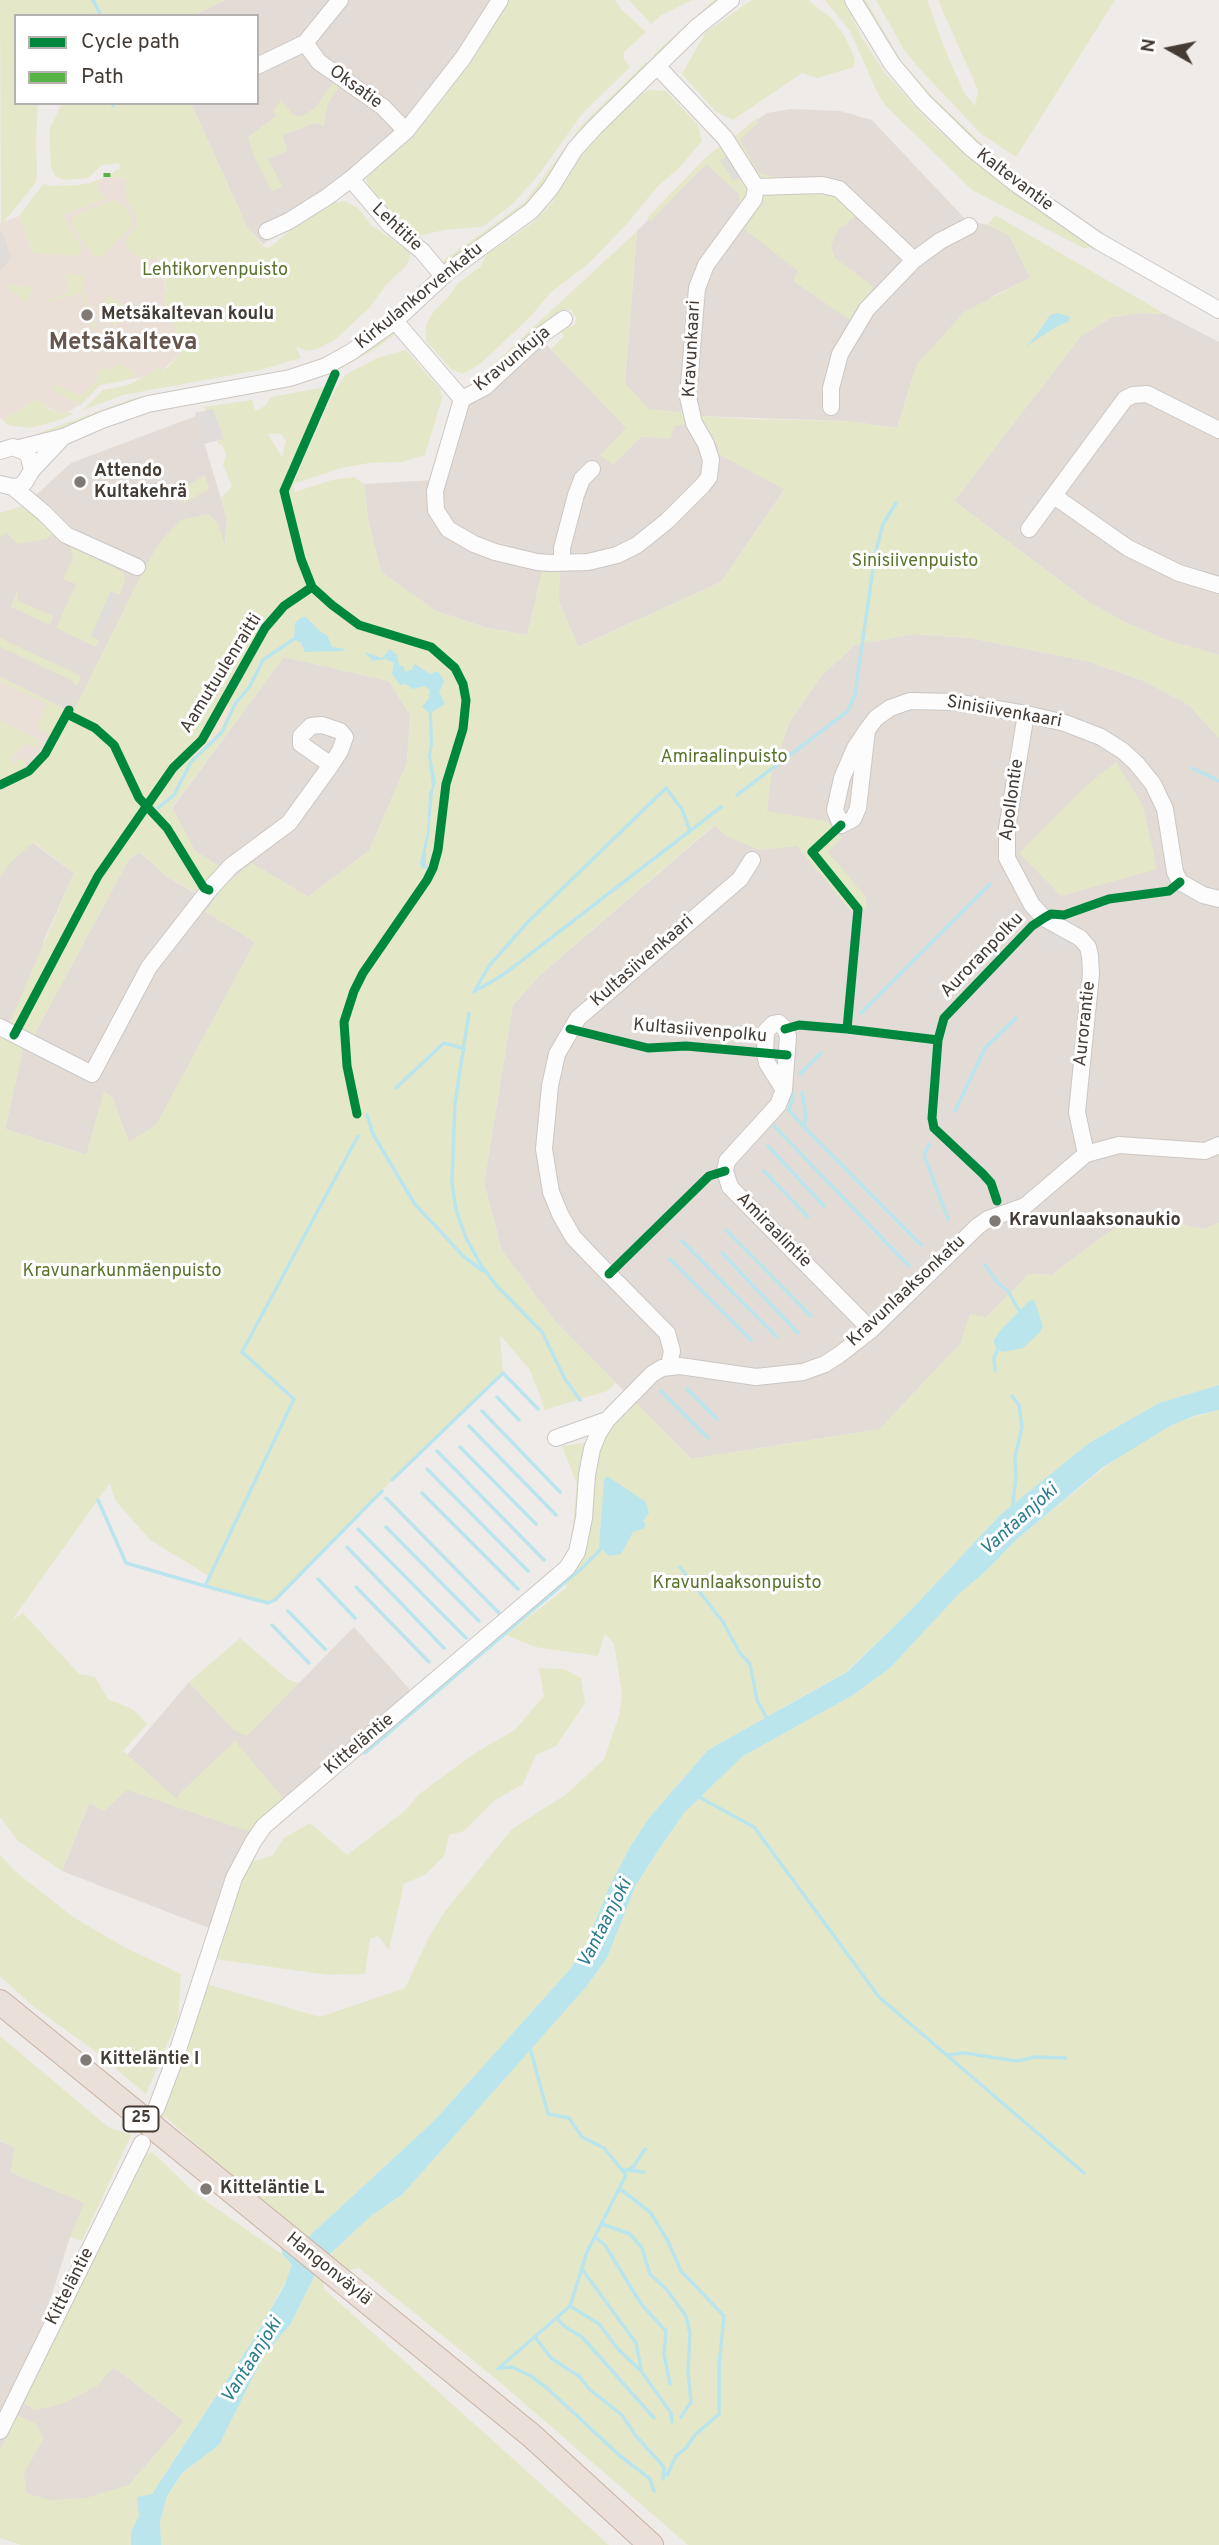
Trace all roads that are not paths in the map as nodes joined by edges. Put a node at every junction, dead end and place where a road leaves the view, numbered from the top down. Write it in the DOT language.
graph roads {
  1 [pos="340,0"];
  2 [pos="500,0"];
  3 [pos="731,0"];
  4 [pos="853,1"];
  5 [pos="305,43"];
  6 [pos="259,65"];
  7 [pos="657,66"];
  8 [pos="406,131"];
  9 [pos="351,179"];
  10 [pos="756,187"];
  11 [pos="969,226"];
  12 [pos="267,231"];
  13 [pos="914,260"];
  14 [pos="443,276"];
  15 [pos="1219,310"];
  16 [pos="564,319"];
  17 [pos="395,321"];
  18 [pos="462,399"];
  19 [pos="831,407"];
  20 [pos="1219,430"];
  21 [pos="64,437"];
  22 [pos="6,447"];
  23 [pos="592,469"];
  24 [pos="31,473"];
  25 [pos="5,488"];
  26 [pos="1054,496"];
  27 [pos="44,513"];
  28 [pos="1029,528"];
  29 [pos="562,562"];
  30 [pos="137,567"];
  31 [pos="1219,584"];
  32 [pos="1026,714"];
  33 [pos="867,730"];
  34 [pos="331,765"];
  35 [pos="752,860"];
  36 [pos="1219,899"];
  37 [pos="1044,918"];
  38 [pos="0,1027"];
  39 [pos="784,1090"];
  40 [pos="1219,1144"];
  41 [pos="1086,1154"];
  42 [pos="871,1330"];
  43 [pos="669,1366"];
  44 [pos="607,1420"];
  45 [pos="555,1438"];
  46 [pos="0,2001"];
  47 [pos="156,2109"];
  48 [pos="142,2143"];
  49 [pos="0,2431"];
  50 [pos="651,2545"];
  1 -- 5 [label="street"];
  2 -- 8 [label="street"];
  3 -- 7 [label="street, Kirkulankorvenkatu"];
  4 -- 15 [label="street, Kaltevantie"];
  5 -- 6 [label="street"];
  5 -- 8 [label="street, Oksatie"];
  7 -- 10 [label="street"];
  7 -- 14 [label="street, Kirkulankorvenkatu"];
  8 -- 9 [label="street"];
  9 -- 12 [label="street"];
  9 -- 14 [label="street, Lehtitie"];
  10 -- 13 [label="street"];
  10 -- 29 [label="street, Kravunkaari"];
  11 -- 13 [label="street"];
  13 -- 19 [label="street"];
  14 -- 17 [label="street, Kirkulankorvenkatu"];
  16 -- 18 [label="street, Kravunkuja"];
  17 -- 18 [label="street"];
  17 -- 21 [label="street, Kirkulankorvenkatu"];
  18 -- 29 [label="street, Kravunkaari"];
  20 -- 26 [label="street"];
  21 -- 22 [label="street"];
  21 -- 24 [label="street"];
  22 -- 24 [label="street"];
  23 -- 29 [label="street"];
  24 -- 25 [label="street"];
  24 -- 27 [label="street"];
  25 -- 27 [label="street"];
  26 -- 28 [label="street"];
  26 -- 31 [label="street"];
  27 -- 30 [label="street"];
  32 -- 33 [label="street, Sinisiivenkaari"];
  32 -- 36 [label="street, Sinisiivenkaari"];
  32 -- 37 [label="street, Apollontie"];
  33 -- 33 [label="street, Sinisiivenkaari"];
  34 -- 38 [label="street"];
  35 -- 43 [label="street, Kultasiivenkaari"];
  37 -- 41 [label="street, Aurorantie"];
  39 -- 42 [label="street, Amiraalintie"];
  40 -- 41 [label="street, Kravunlaaksonkatu"];
  41 -- 42 [label="street, Kravunlaaksonkatu"];
  42 -- 43 [label="street, Kravunlaaksonkatu"];
  43 -- 44 [label="street"];
  44 -- 45 [label="street"];
  44 -- 47 [label="street, Kitteläntie"];
  46 -- 50 [label="highway, Hangonväylä / 25"];
  48 -- 49 [label="street, Kitteläntie"];
}
